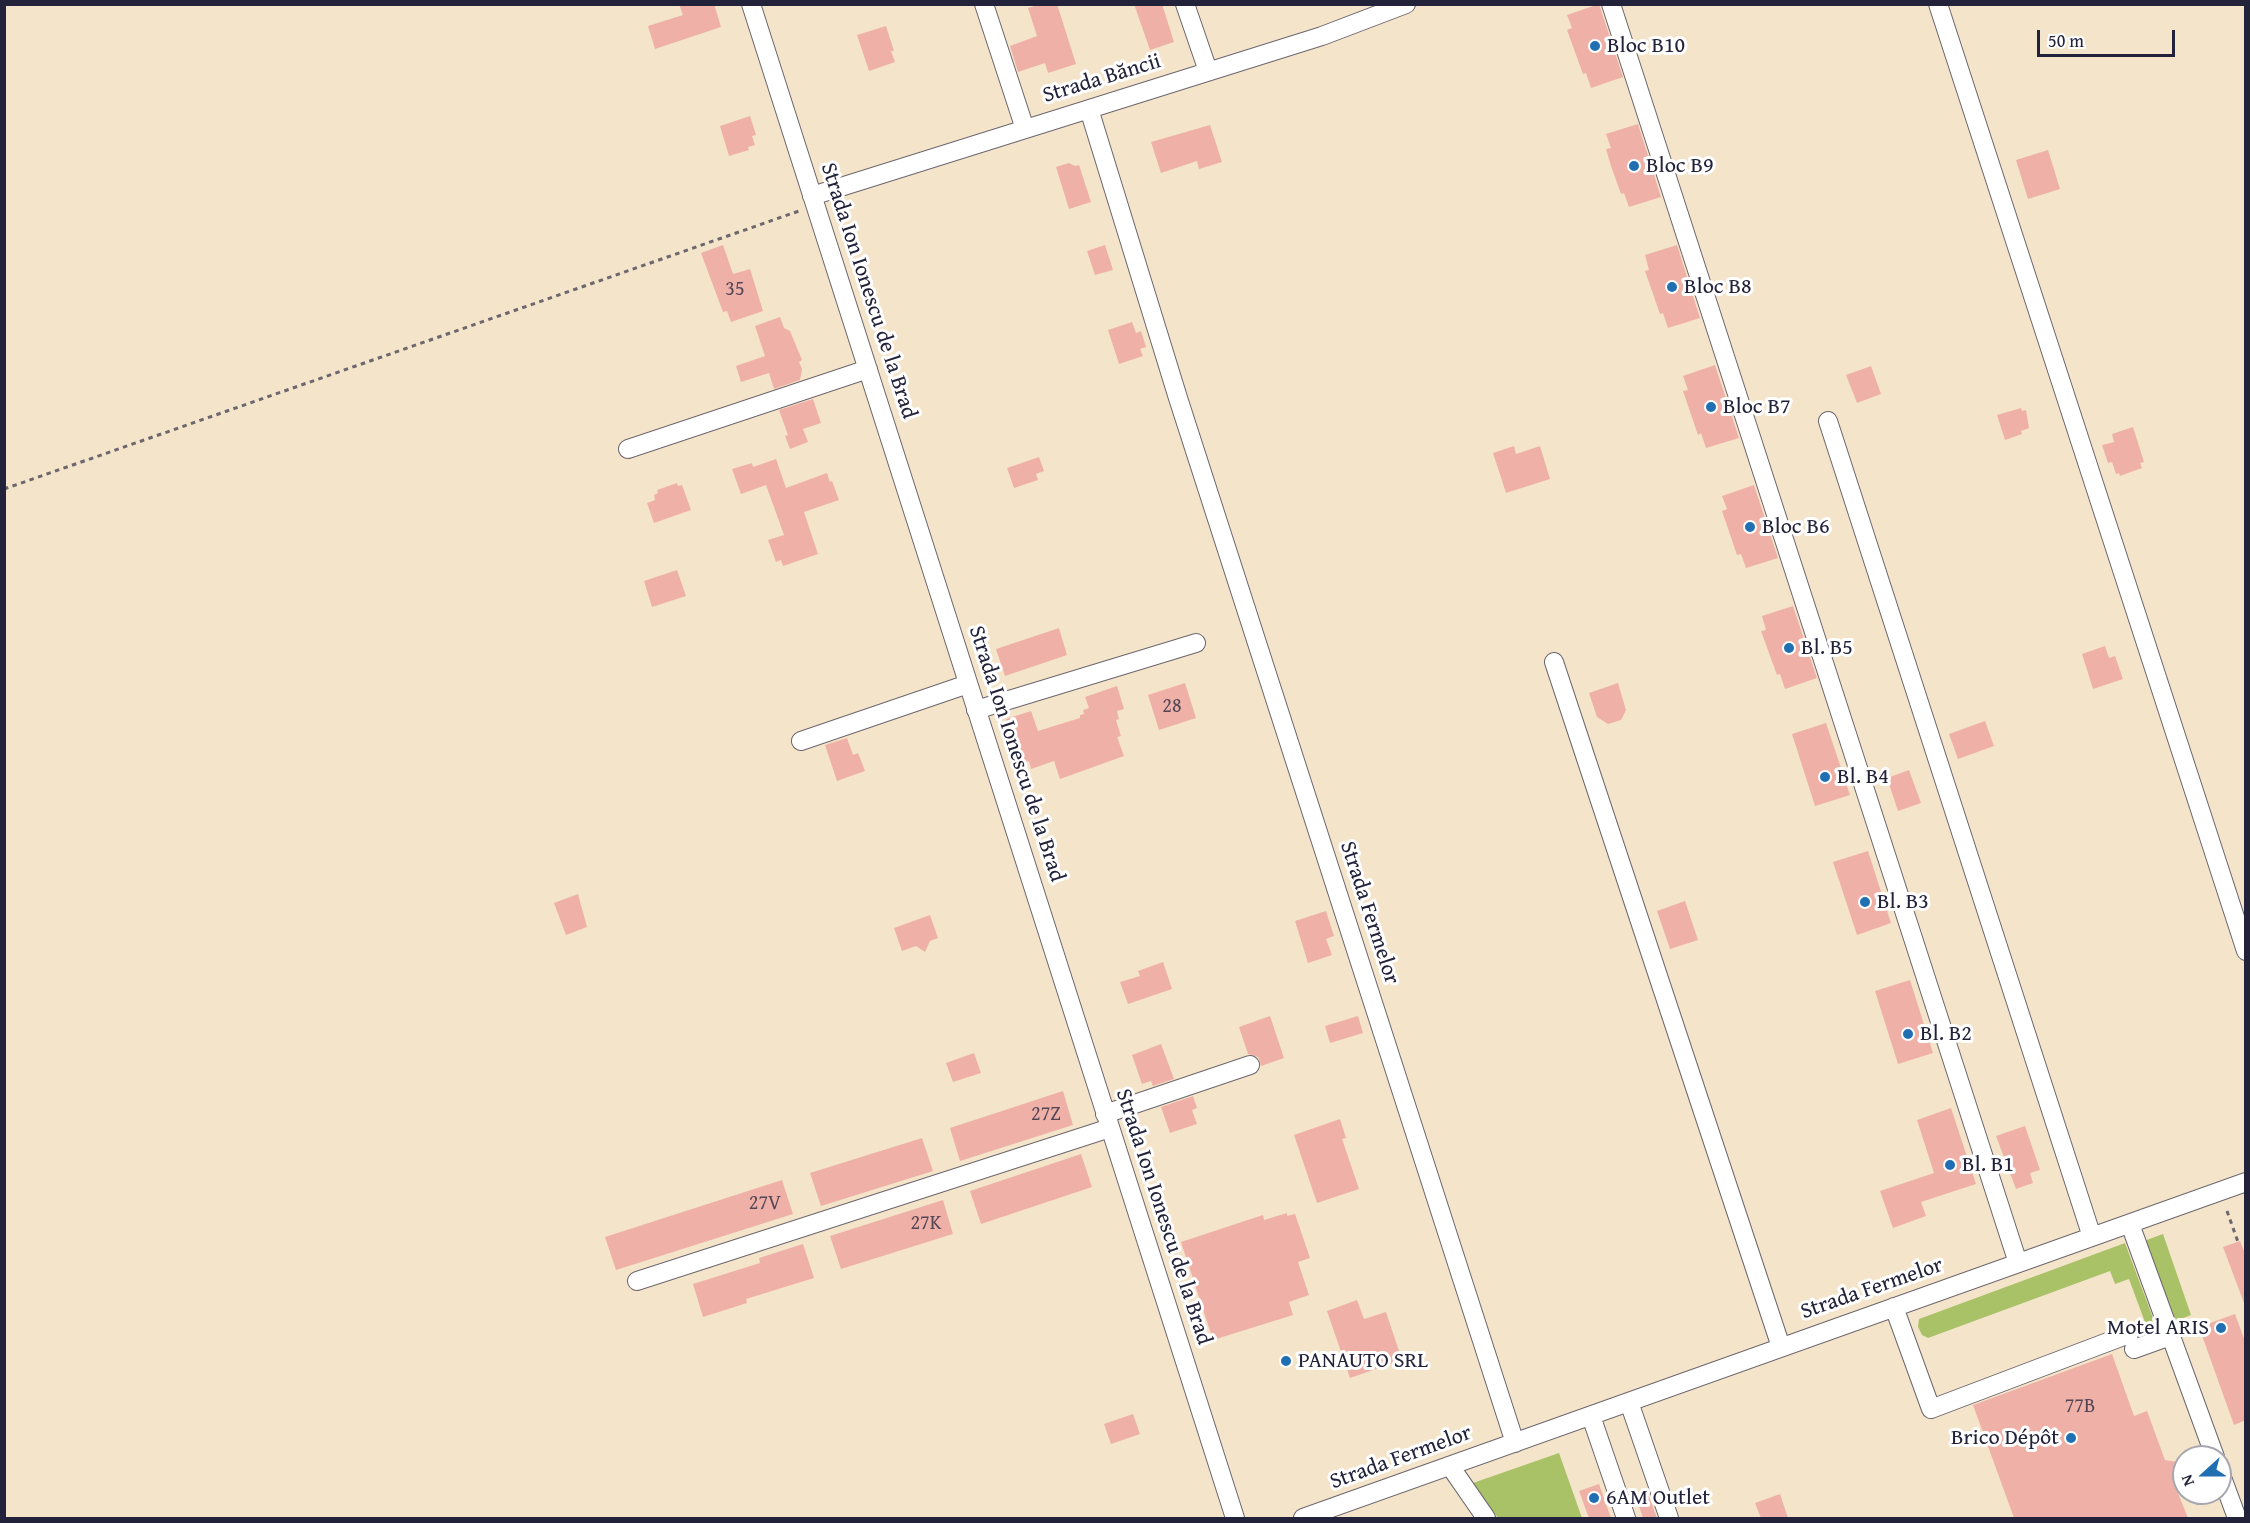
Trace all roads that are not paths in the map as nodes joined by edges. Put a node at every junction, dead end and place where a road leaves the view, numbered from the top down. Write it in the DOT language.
graph roads {
  1 [pos="751,4"];
  2 [pos="984,4"];
  3 [pos="1185,4"];
  4 [pos="1611,4"];
  5 [pos="1938,4"];
  6 [pos="1403,5"];
  7 [pos="1208,71"];
  8 [pos="1089,109"];
  9 [pos="1025,129"];
  10 [pos="813,201"];
  11 [pos="868,369"];
  12 [pos="1828,421"];
  13 [pos="628,449"];
  14 [pos="1196,643"];
  15 [pos="1554,662"];
  16 [pos="968,684"];
  17 [pos="976,710"];
  18 [pos="801,741"];
  19 [pos="2246,951"];
  20 [pos="1250,1065"];
  21 [pos="1107,1121"];
  22 [pos="2246,1182"];
  23 [pos="2130,1224"];
  24 [pos="2092,1237"];
  25 [pos="2018,1263"];
  26 [pos="637,1281"];
  27 [pos="1894,1307"];
  28 [pos="2170,1336"];
  29 [pos="1781,1347"];
  30 [pos="1629,1402"];
  31 [pos="1591,1416"];
  32 [pos="1515,1443"];
  33 [pos="2210,1445"];
  34 [pos="1450,1466"];
  35 [pos="1235,1518"];
  36 [pos="1303,1518"];
  37 [pos="1486,1518"];
  38 [pos="1626,1518"];
  39 [pos="1669,1518"];
  1 -- 10 [label="street, Strada Ion Ionescu de la Brad"];
  2 -- 9 [label="street"];
  3 -- 7 [label="street"];
  4 -- 25 [label="street"];
  5 -- 19 [label="street"];
  6 -- 7 [label="street, Strada Băncii"];
  7 -- 8 [label="street, Strada Băncii"];
  8 -- 9 [label="street, Strada Băncii"];
  8 -- 32 [label="street, Strada Fermelor"];
  9 -- 10 [label="street, Strada Băncii"];
  10 -- 11 [label="street, Strada Ion Ionescu de la Brad"];
  11 -- 13 [label="street"];
  11 -- 16 [label="street, Strada Ion Ionescu de la Brad"];
  12 -- 24 [label="street"];
  14 -- 17 [label="street"];
  15 -- 29 [label="street"];
  16 -- 17 [label="street, Strada Ion Ionescu de la Brad"];
  16 -- 18 [label="street"];
  17 -- 21 [label="street, Strada Ion Ionescu de la Brad"];
  20 -- 21 [label="street"];
  21 -- 26 [label="street"];
  21 -- 35 [label="street, Strada Ion Ionescu de la Brad"];
  22 -- 23 [label="street, Strada Fermelor"];
  23 -- 24 [label="street, Strada Fermelor"];
  23 -- 28 [label="street"];
  24 -- 25 [label="street, Strada Fermelor"];
  25 -- 27 [label="street, Strada Fermelor"];
  27 -- 28 [label="street"];
  27 -- 29 [label="street, Strada Fermelor"];
  28 -- 33 [label="street"];
  29 -- 30 [label="street, Strada Fermelor"];
  30 -- 31 [label="street, Strada Fermelor"];
  30 -- 39 [label="street"];
  31 -- 32 [label="street, Strada Fermelor"];
  31 -- 38 [label="street"];
  32 -- 34 [label="street, Strada Fermelor"];
  34 -- 36 [label="street, Strada Fermelor"];
  34 -- 37 [label="street"];
}
